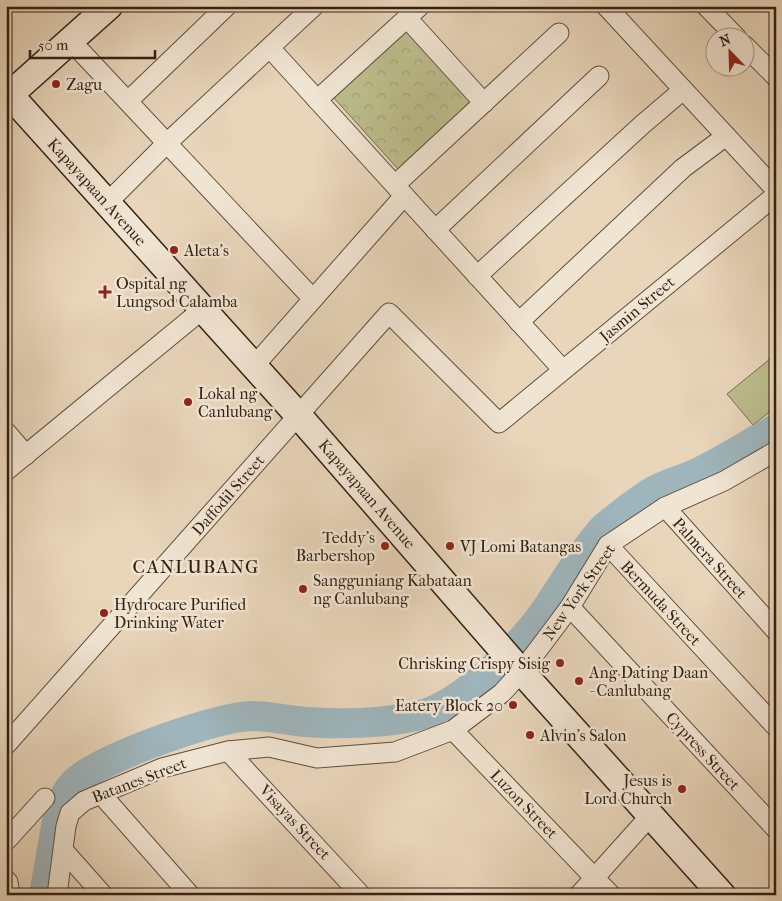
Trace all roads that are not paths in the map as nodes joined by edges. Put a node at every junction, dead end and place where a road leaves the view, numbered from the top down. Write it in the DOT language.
graph roads {
  1 [pos="109,6"];
  2 [pos="227,6"];
  3 [pos="314,6"];
  4 [pos="606,6"];
  5 [pos="706,6"];
  6 [pos="413,12"];
  7 [pos="727,28"];
  8 [pos="559,33"];
  9 [pos="71,41"];
  10 [pos="270,48"];
  11 [pos="754,55"];
  12 [pos="599,76"];
  13 [pos="776,77"];
  14 [pos="683,90"];
  15 [pos="7,95"];
  16 [pos="317,100"];
  17 [pos="128,102"];
  18 [pos="484,103"];
  19 [pos="726,136"];
  20 [pos="167,143"];
  21 [pos="399,190"];
  22 [pos="776,190"];
  23 [pos="776,195"];
  24 [pos="107,203"];
  25 [pos="436,230"];
  26 [pos="477,276"];
  27 [pos="313,299"];
  28 [pos="203,310"];
  29 [pos="519,322"];
  30 [pos="254,366"];
  31 [pos="562,370"];
  32 [pos="298,415"];
  33 [pos="499,423"];
  34 [pos="6,432"];
  35 [pos="776,451"];
  36 [pos="26,455"];
  37 [pos="6,471"];
  38 [pos="665,507"];
  39 [pos="608,545"];
  40 [pos="570,607"];
  41 [pos="776,631"];
  42 [pos="511,660"];
  43 [pos="776,727"];
  44 [pos="453,730"];
  45 [pos="6,745"];
  46 [pos="228,751"];
  47 [pos="101,794"];
  48 [pos="45,798"];
  49 [pos="650,816"];
  50 [pos="776,829"];
  51 [pos="6,841"];
  52 [pos="64,851"];
  53 [pos="595,878"];
  54 [pos="6,880"];
  55 [pos="10,895"];
  56 [pos="57,895"];
  57 [pos="103,895"];
  58 [pos="190,895"];
  59 [pos="360,895"];
  60 [pos="579,895"];
  61 [pos="611,895"];
  62 [pos="722,895"];
  1 -- 9 [label="street"];
  2 -- 17 [label="street"];
  3 -- 10 [label="street"];
  4 -- 14 [label="street"];
  5 -- 7 [label="street"];
  6 -- 16 [label="street"];
  6 -- 18 [label="street"];
  8 -- 18 [label="street"];
  9 -- 15 [label="street"];
  9 -- 17 [label="street"];
  10 -- 16 [label="street"];
  10 -- 20 [label="street"];
  11 -- 13 [label="street"];
  12 -- 25 [label="street"];
  14 -- 19 [label="street"];
  14 -- 26 [label="street"];
  15 -- 24 [label="street, Kapayapaan Avenue"];
  16 -- 21 [label="street"];
  17 -- 20 [label="street"];
  18 -- 21 [label="street"];
  19 -- 22 [label="street"];
  19 -- 29 [label="street"];
  20 -- 24 [label="street"];
  20 -- 27 [label="street"];
  21 -- 25 [label="street"];
  21 -- 27 [label="street"];
  23 -- 31 [label="street, Jasmin Street"];
  24 -- 28 [label="street, Kapayapaan Avenue"];
  25 -- 26 [label="street"];
  26 -- 29 [label="street"];
  27 -- 30 [label="street"];
  28 -- 30 [label="street, Kapayapaan Avenue"];
  28 -- 36 [label="street"];
  29 -- 31 [label="street"];
  30 -- 32 [label="street, Kapayapaan Avenue"];
  31 -- 33 [label="street, Jasmin Street"];
  32 -- 33 [label="street, Daffodil Street"];
  32 -- 42 [label="street, Kapayapaan Avenue"];
  32 -- 45 [label="street, Daffodil Street"];
  34 -- 36 [label="street"];
  35 -- 38 [label="street, New York Street"];
  36 -- 37 [label="street"];
  38 -- 39 [label="street, New York Street"];
  38 -- 41 [label="street, Palmera Street"];
  39 -- 40 [label="street, New York Street"];
  39 -- 43 [label="street, Bermuda Street"];
  40 -- 42 [label="street, New York Street"];
  40 -- 50 [label="street, Cypress Street"];
  42 -- 44 [label="street, Batanes Street"];
  42 -- 49 [label="street, Kapayapaan Avenue"];
  44 -- 46 [label="street, Batanes Street"];
  44 -- 53 [label="street, Luzon Street"];
  46 -- 47 [label="street, Batanes Street"];
  46 -- 59 [label="street, Visayas Street"];
  47 -- 52 [label="street, Batanes Street"];
  47 -- 58 [label="street"];
  48 -- 51 [label="street"];
  49 -- 53 [label="street"];
  49 -- 62 [label="street, Kapayapaan Avenue"];
  52 -- 56 [label="street, Batanes Street"];
  52 -- 57 [label="street"];
  53 -- 60 [label="street"];
  53 -- 61 [label="street, Luzon Street"];
  54 -- 55 [label="street"];
}
